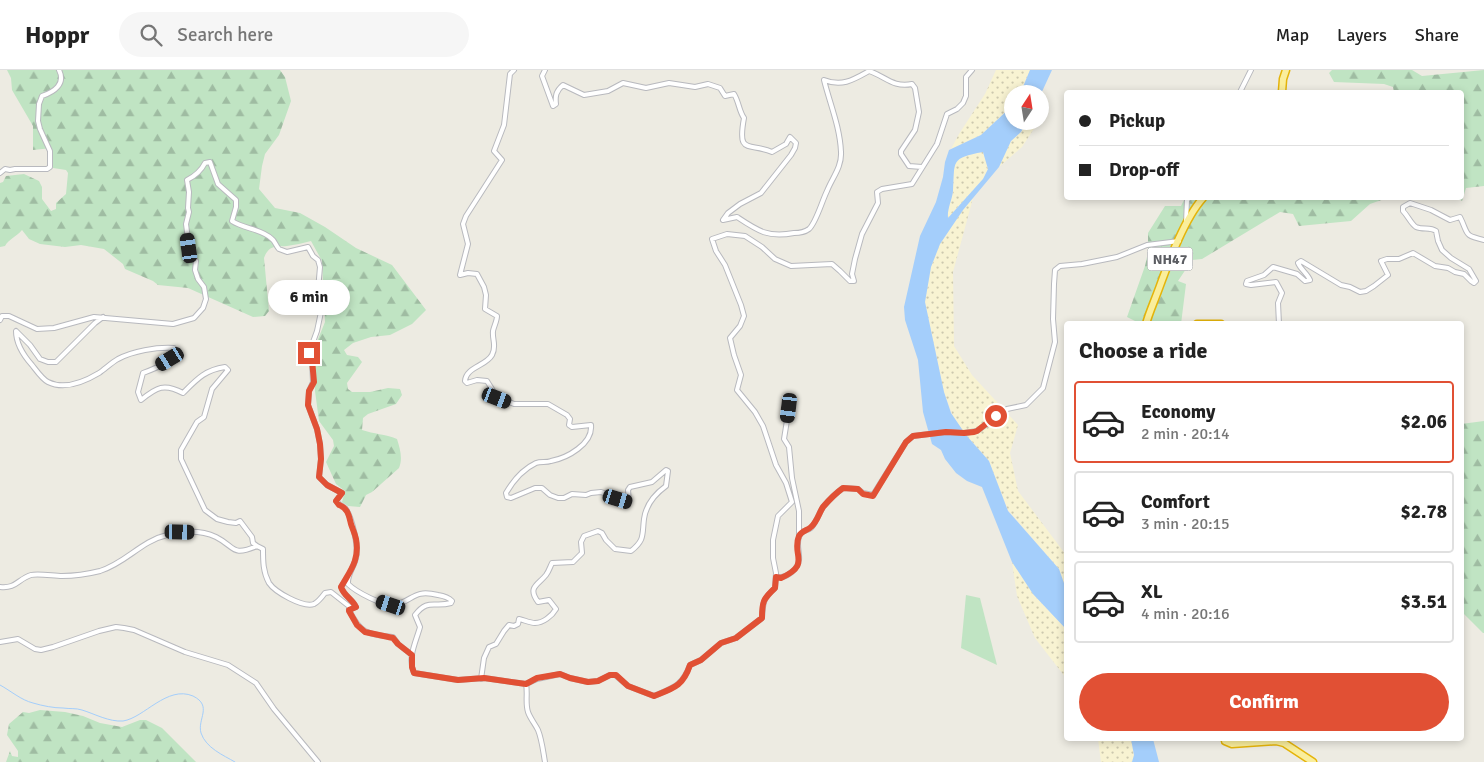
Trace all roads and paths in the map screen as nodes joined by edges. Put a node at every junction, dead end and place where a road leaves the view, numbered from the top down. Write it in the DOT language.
graph roads {
  1 [pos="59,70"];
  2 [pos="514,70"];
  3 [pos="545,70"];
  4 [pos="972,70"];
  5 [pos="1250,70"];
  6 [pos="1286,70"];
  7 [pos="1241,90"];
  8 [pos="1282,90"];
  9 [pos="922,167"];
  10 [pos="0,173"];
  11 [pos="1187,200"];
  12 [pos="1201,200"];
  13 [pos="1186,227"];
  14 [pos="1484,240"];
  15 [pos="1179,241"];
  16 [pos="103,317"];
  17 [pos="0,320"];
  18 [pos="1147,321"];
  19 [pos="1279,321"];
  20 [pos="787,397"];
  21 [pos="799,537"];
  22 [pos="257,546"];
  23 [pos="776,577"];
  24 [pos="348,578"];
  25 [pos="0,587"];
  26 [pos="349,610"];
  27 [pos="0,642"];
  28 [pos="412,655"];
  29 [pos="481,678"];
  30 [pos="526,684"];
  31 [pos="1225,741"];
  32 [pos="1276,741"];
  33 [pos="1276,741"];
  34 [pos="318,762"];
  35 [pos="545,762"];
  36 [pos="1313,762"];
  1 -- 10 [label="street"];
  2 -- 29 [label="street"];
  3 -- 9 [label="street"];
  4 -- 9 [label="street"];
  5 -- 7 [label="street"];
  6 -- 8 [label="highway"];
  9 -- 23 [label="street"];
  11 -- 13 [label="street"];
  12 -- 13 [label="highway, NH47"];
  13 -- 15 [label="highway, NH47"];
  14 -- 19 [label="street"];
  15 -- 18 [label="highway, NH47"];
  15 -- 21 [label="street"];
  16 -- 17 [label="street"];
  16 -- 22 [label="street"];
  16 -- 24 [label="street"];
  20 -- 21 [label="street"];
  21 -- 23 [label="street"];
  22 -- 25 [label="street"];
  22 -- 26 [label="street"];
  23 -- 30 [label="street"];
  24 -- 26 [label="street"];
  24 -- 28 [label="street"];
  26 -- 28 [label="street"];
  27 -- 34 [label="street"];
  28 -- 29 [label="street"];
  29 -- 30 [label="street"];
  30 -- 35 [label="street"];
  31 -- 33 [label="highway"];
  32 -- 36 [label="highway"];
}
